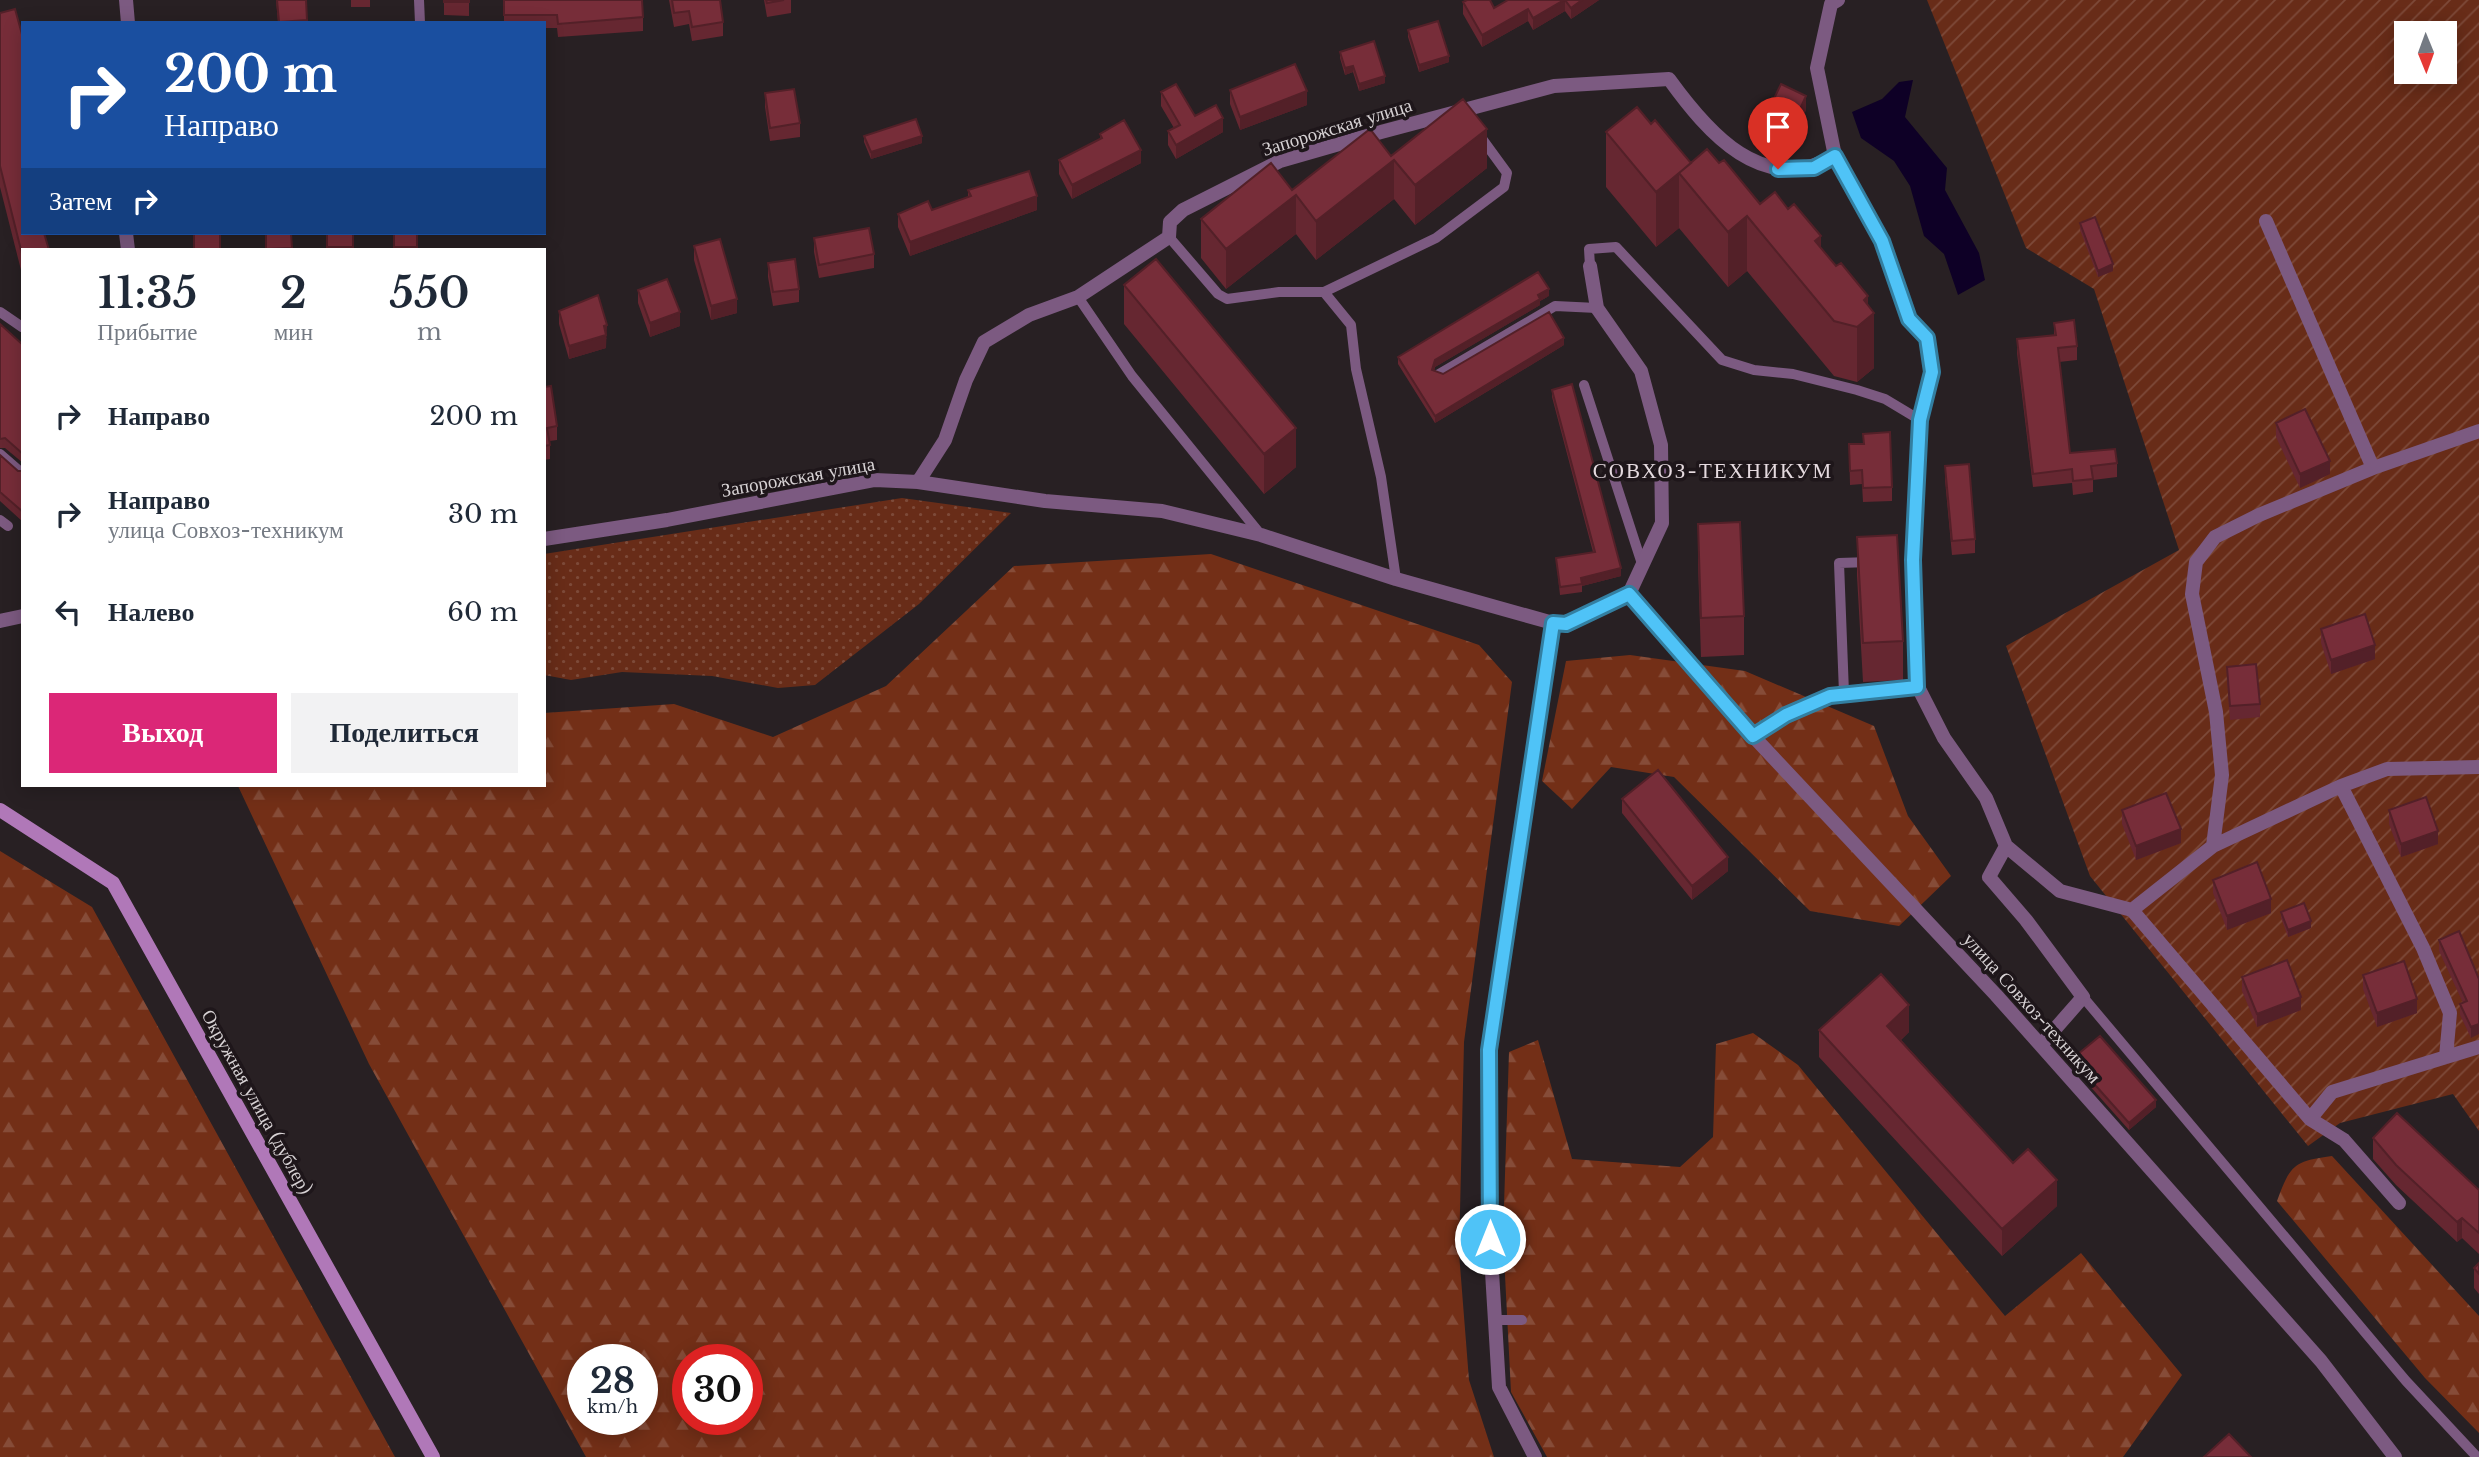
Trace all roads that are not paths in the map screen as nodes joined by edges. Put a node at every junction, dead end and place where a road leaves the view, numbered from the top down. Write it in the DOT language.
graph roads {
  1 [pos="126,0"];
  2 [pos="419,0"];
  3 [pos="1838,0"];
  4 [pos="128,21"];
  5 [pos="420,21"];
  6 [pos="1462,111"];
  7 [pos="1835,156"];
  8 [pos="2266,221"];
  9 [pos="1169,237"];
  10 [pos="1590,266"];
  11 [pos="1324,292"];
  12 [pos="1078,297"];
  13 [pos="1597,308"];
  14 [pos="0,312"];
  15 [pos="21,326"];
  16 [pos="1439,374"];
  17 [pos="1584,385"];
  18 [pos="1920,420"];
  19 [pos="2479,431"];
  20 [pos="0,454"];
  21 [pos="2373,468"];
  22 [pos="21,472"];
  23 [pos="918,482"];
  24 [pos="1261,535"];
  25 [pos="546,539"];
  26 [pos="1913,560"];
  27 [pos="1888,561"];
  28 [pos="1900,561"];
  29 [pos="1643,567"];
  30 [pos="1396,579"];
  31 [pos="1629,594"];
  32 [pos="21,616"];
  33 [pos="0,621"];
  34 [pos="1553,623"];
  35 [pos="1917,687"];
  36 [pos="1844,693"];
  37 [pos="1753,736"];
  38 [pos="2479,766"];
  39 [pos="2341,786"];
  40 [pos="0,810"];
  41 [pos="2006,846"];
  42 [pos="2213,846"];
  43 [pos="2132,910"];
  44 [pos="2083,998"];
  45 [pos="2041,1045"];
  46 [pos="2479,1046"];
  47 [pos="2446,1057"];
  48 [pos="2310,1119"];
  49 [pos="2399,1203"];
  50 [pos="1494,1316"];
  51 [pos="1522,1320"];
  52 [pos="2392,1455"];
  53 [pos="433,1457"];
  54 [pos="1535,1457"];
  55 [pos="2477,1457"];
  1 -- 4 [label="street"];
  2 -- 5 [label="lane"];
  3 -- 7 [label="street"];
  6 -- 7 [label="street, Запорожская улица"];
  6 -- 9 [label="street, Запорожская улица"];
  6 -- 11 [label="lane"];
  7 -- 18 [label="lane"];
  8 -- 21 [label="street"];
  9 -- 11 [label="lane"];
  9 -- 12 [label="street, Запорожская улица"];
  10 -- 13 [label="street"];
  10 -- 18 [label="lane"];
  11 -- 30 [label="lane"];
  12 -- 23 [label="street, Запорожская улица"];
  12 -- 24 [label="lane"];
  13 -- 16 [label="lane"];
  13 -- 29 [label="street"];
  14 -- 15 [label="lane"];
  17 -- 29 [label="lane"];
  18 -- 26 [label="lane"];
  19 -- 21 [label="street"];
  20 -- 22 [label="lane"];
  21 -- 42 [label="street"];
  23 -- 24 [label="street"];
  23 -- 25 [label="street, Запорожская улица"];
  24 -- 30 [label="street"];
  26 -- 28 [label="lane"];
  26 -- 35 [label="lane"];
  27 -- 36 [label="lane"];
  29 -- 31 [label="street"];
  30 -- 34 [label="street"];
  31 -- 34 [label="street"];
  31 -- 37 [label="street, улица Совхоз-техникум"];
  32 -- 33 [label="street"];
  34 -- 50 [label="street"];
  35 -- 36 [label="lane"];
  35 -- 41 [label="street"];
  36 -- 37 [label="lane"];
  37 -- 45 [label="street, улица Совхоз-техникум"];
  38 -- 39 [label="street"];
  39 -- 42 [label="street"];
  39 -- 47 [label="street"];
  40 -- 53 [label="street, Окружная улица (дублер)"];
  41 -- 43 [label="street"];
  41 -- 44 [label="street"];
  42 -- 43 [label="street"];
  43 -- 48 [label="street"];
  44 -- 45 [label="street"];
  44 -- 55 [label="lane"];
  45 -- 52 [label="street, улица Совхоз-техникум"];
  46 -- 47 [label="street"];
  47 -- 48 [label="street"];
  48 -- 49 [label="street"];
  50 -- 51 [label="lane"];
  50 -- 54 [label="street"];
}
